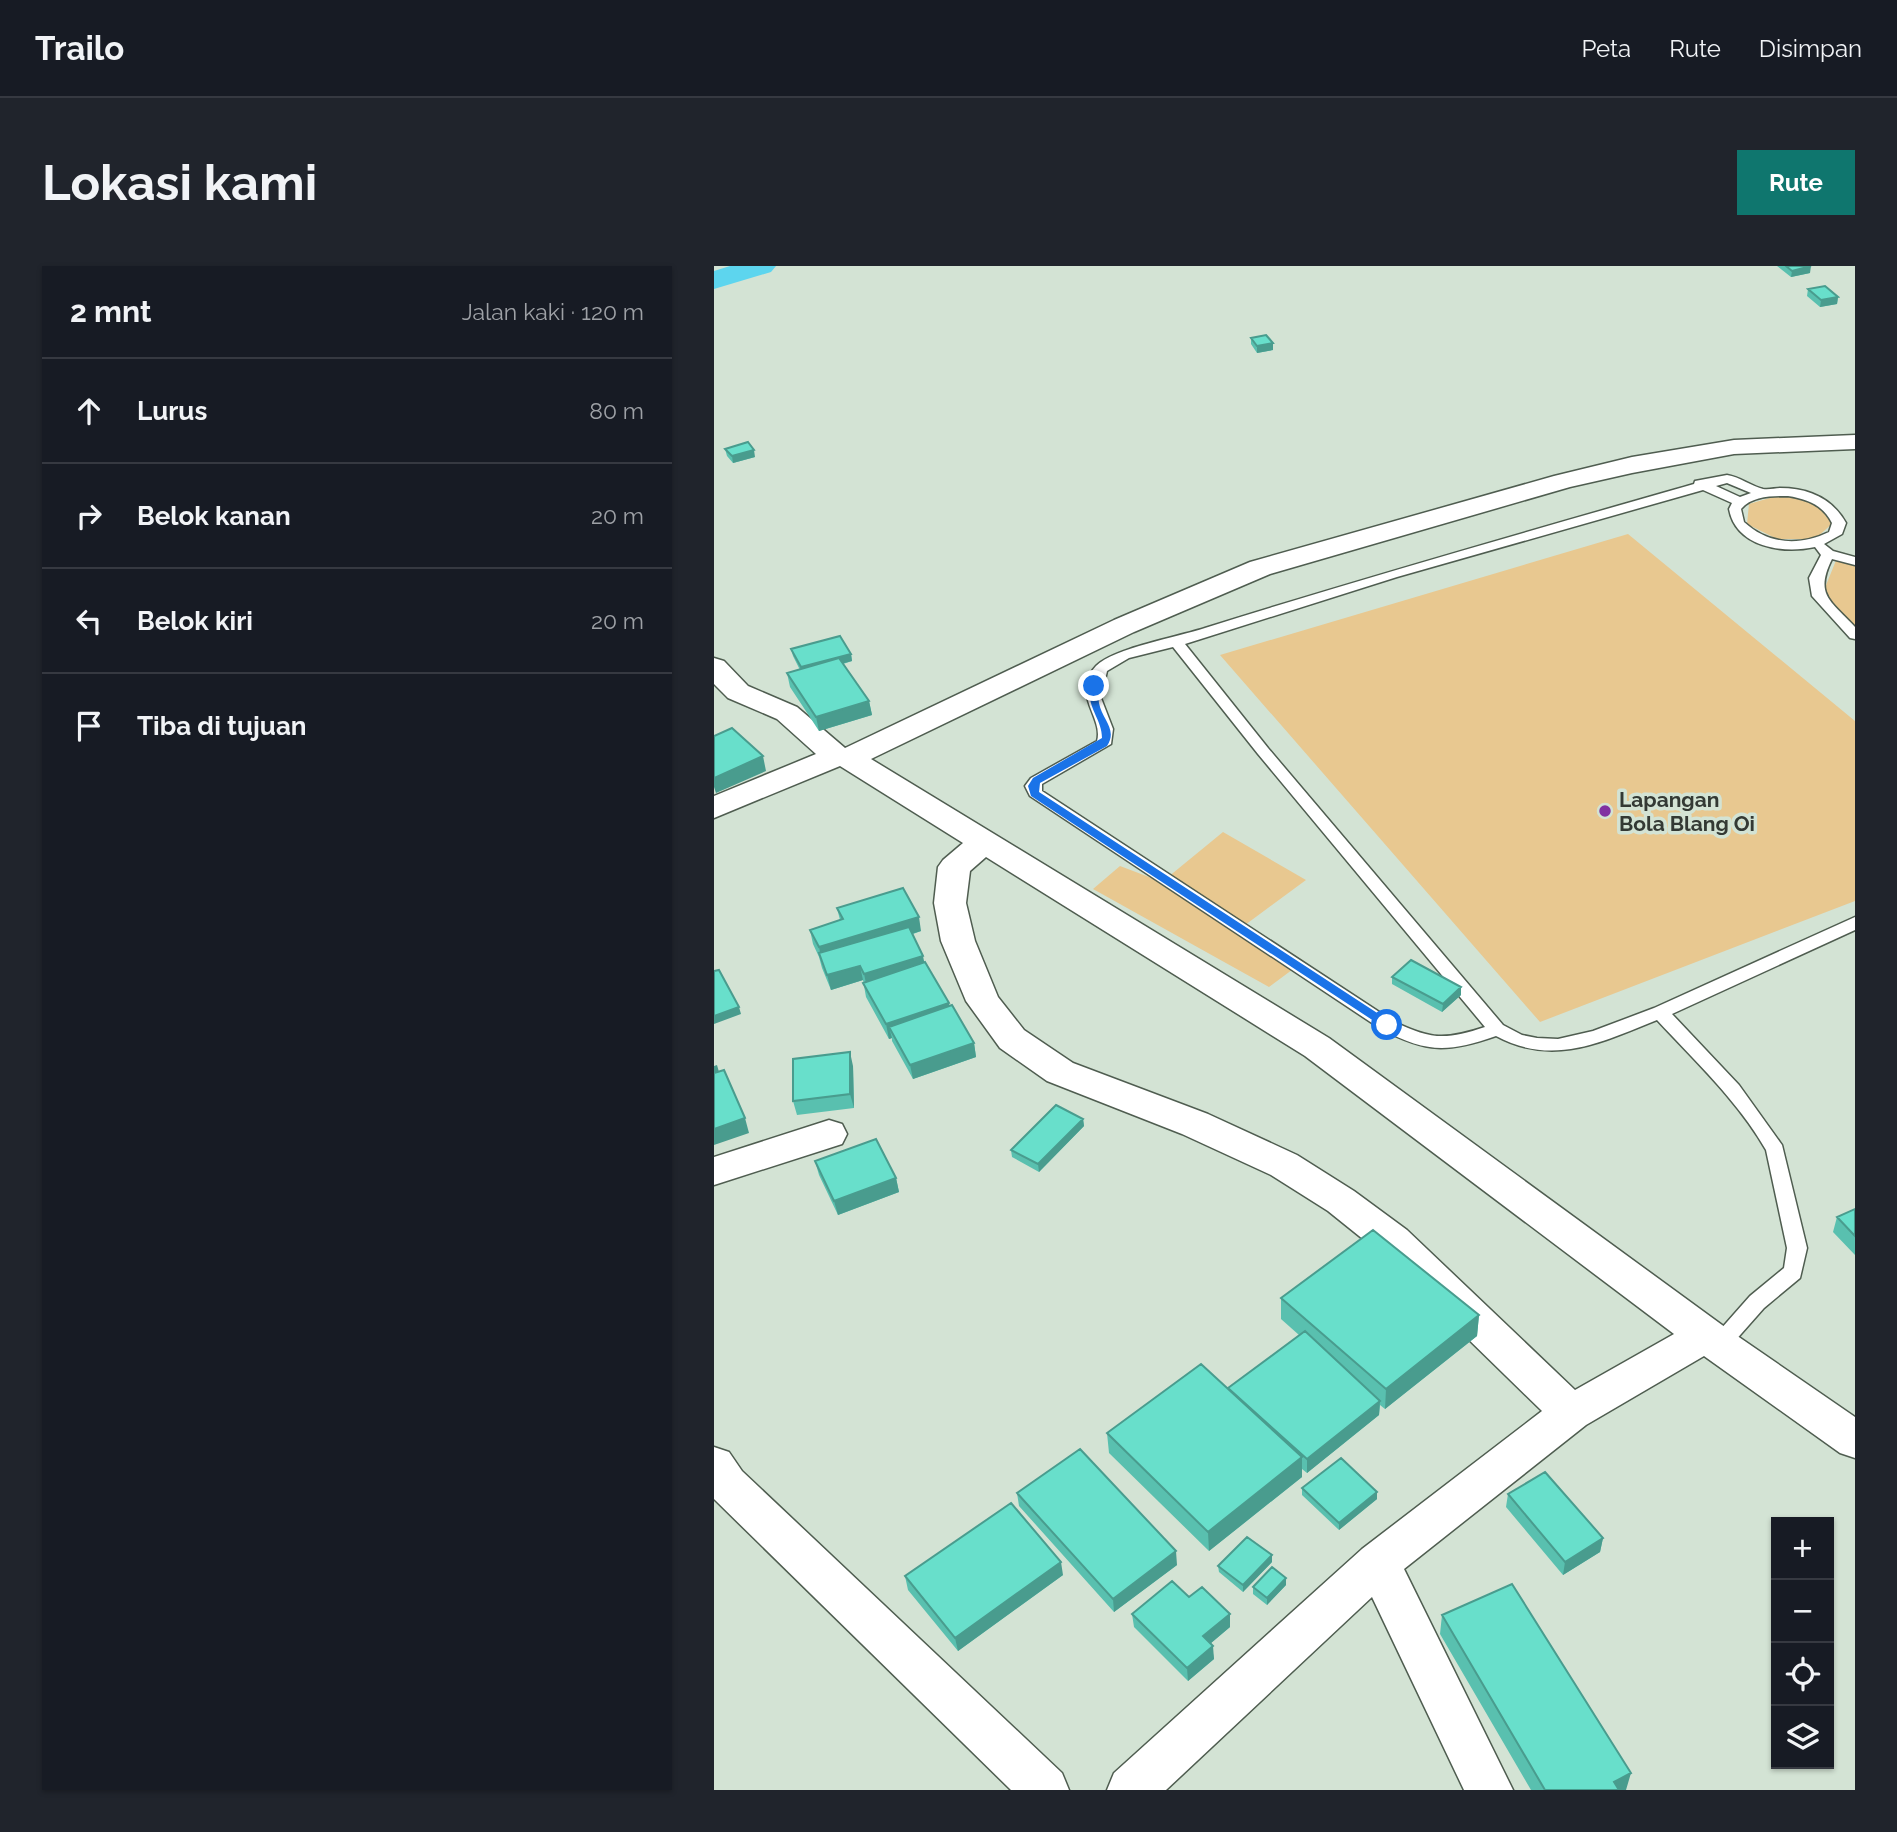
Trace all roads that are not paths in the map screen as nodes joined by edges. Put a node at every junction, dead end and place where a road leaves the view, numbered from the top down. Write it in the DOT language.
graph roads {
  1 [pos="1855,442"];
  2 [pos="1700,484"];
  3 [pos="1762,493"];
  4 [pos="1740,502"];
  5 [pos="1816,543"];
  6 [pos="1828,554"];
  7 [pos="1855,561"];
  8 [pos="1855,635"];
  9 [pos="1176,642"];
  10 [pos="714,667"];
  11 [pos="842,757"];
  12 [pos="714,808"];
  13 [pos="985,842"];
  14 [pos="1855,923"];
  15 [pos="1660,1012"];
  16 [pos="1497,1029"];
  17 [pos="830,1134"];
  18 [pos="714,1171"];
  19 [pos="1712,1340"];
  20 [pos="1571,1413"];
  21 [pos="1855,1440"];
  22 [pos="714,1465"];
  23 [pos="1378,1563"];
  24 [pos="1045,1790"];
  25 [pos="1131,1790"];
  26 [pos="1489,1790"];
  1 -- 11 [label="street"];
  2 -- 3 [label="lane"];
  2 -- 4 [label="lane"];
  2 -- 9 [label="lane"];
  3 -- 4 [label="lane"];
  3 -- 5 [label="lane"];
  4 -- 5 [label="lane"];
  5 -- 6 [label="lane"];
  6 -- 7 [label="lane"];
  6 -- 8 [label="lane"];
  9 -- 16 [label="lane"];
  9 -- 16 [label="lane"];
  10 -- 11 [label="street"];
  11 -- 12 [label="street"];
  11 -- 13 [label="street"];
  13 -- 19 [label="street"];
  13 -- 20 [label="street"];
  14 -- 15 [label="lane"];
  15 -- 16 [label="lane"];
  15 -- 19 [label="lane"];
  17 -- 18 [label="street"];
  19 -- 20 [label="street"];
  19 -- 21 [label="street"];
  20 -- 23 [label="street"];
  22 -- 24 [label="street"];
  23 -- 25 [label="street"];
  23 -- 26 [label="street"];
}
